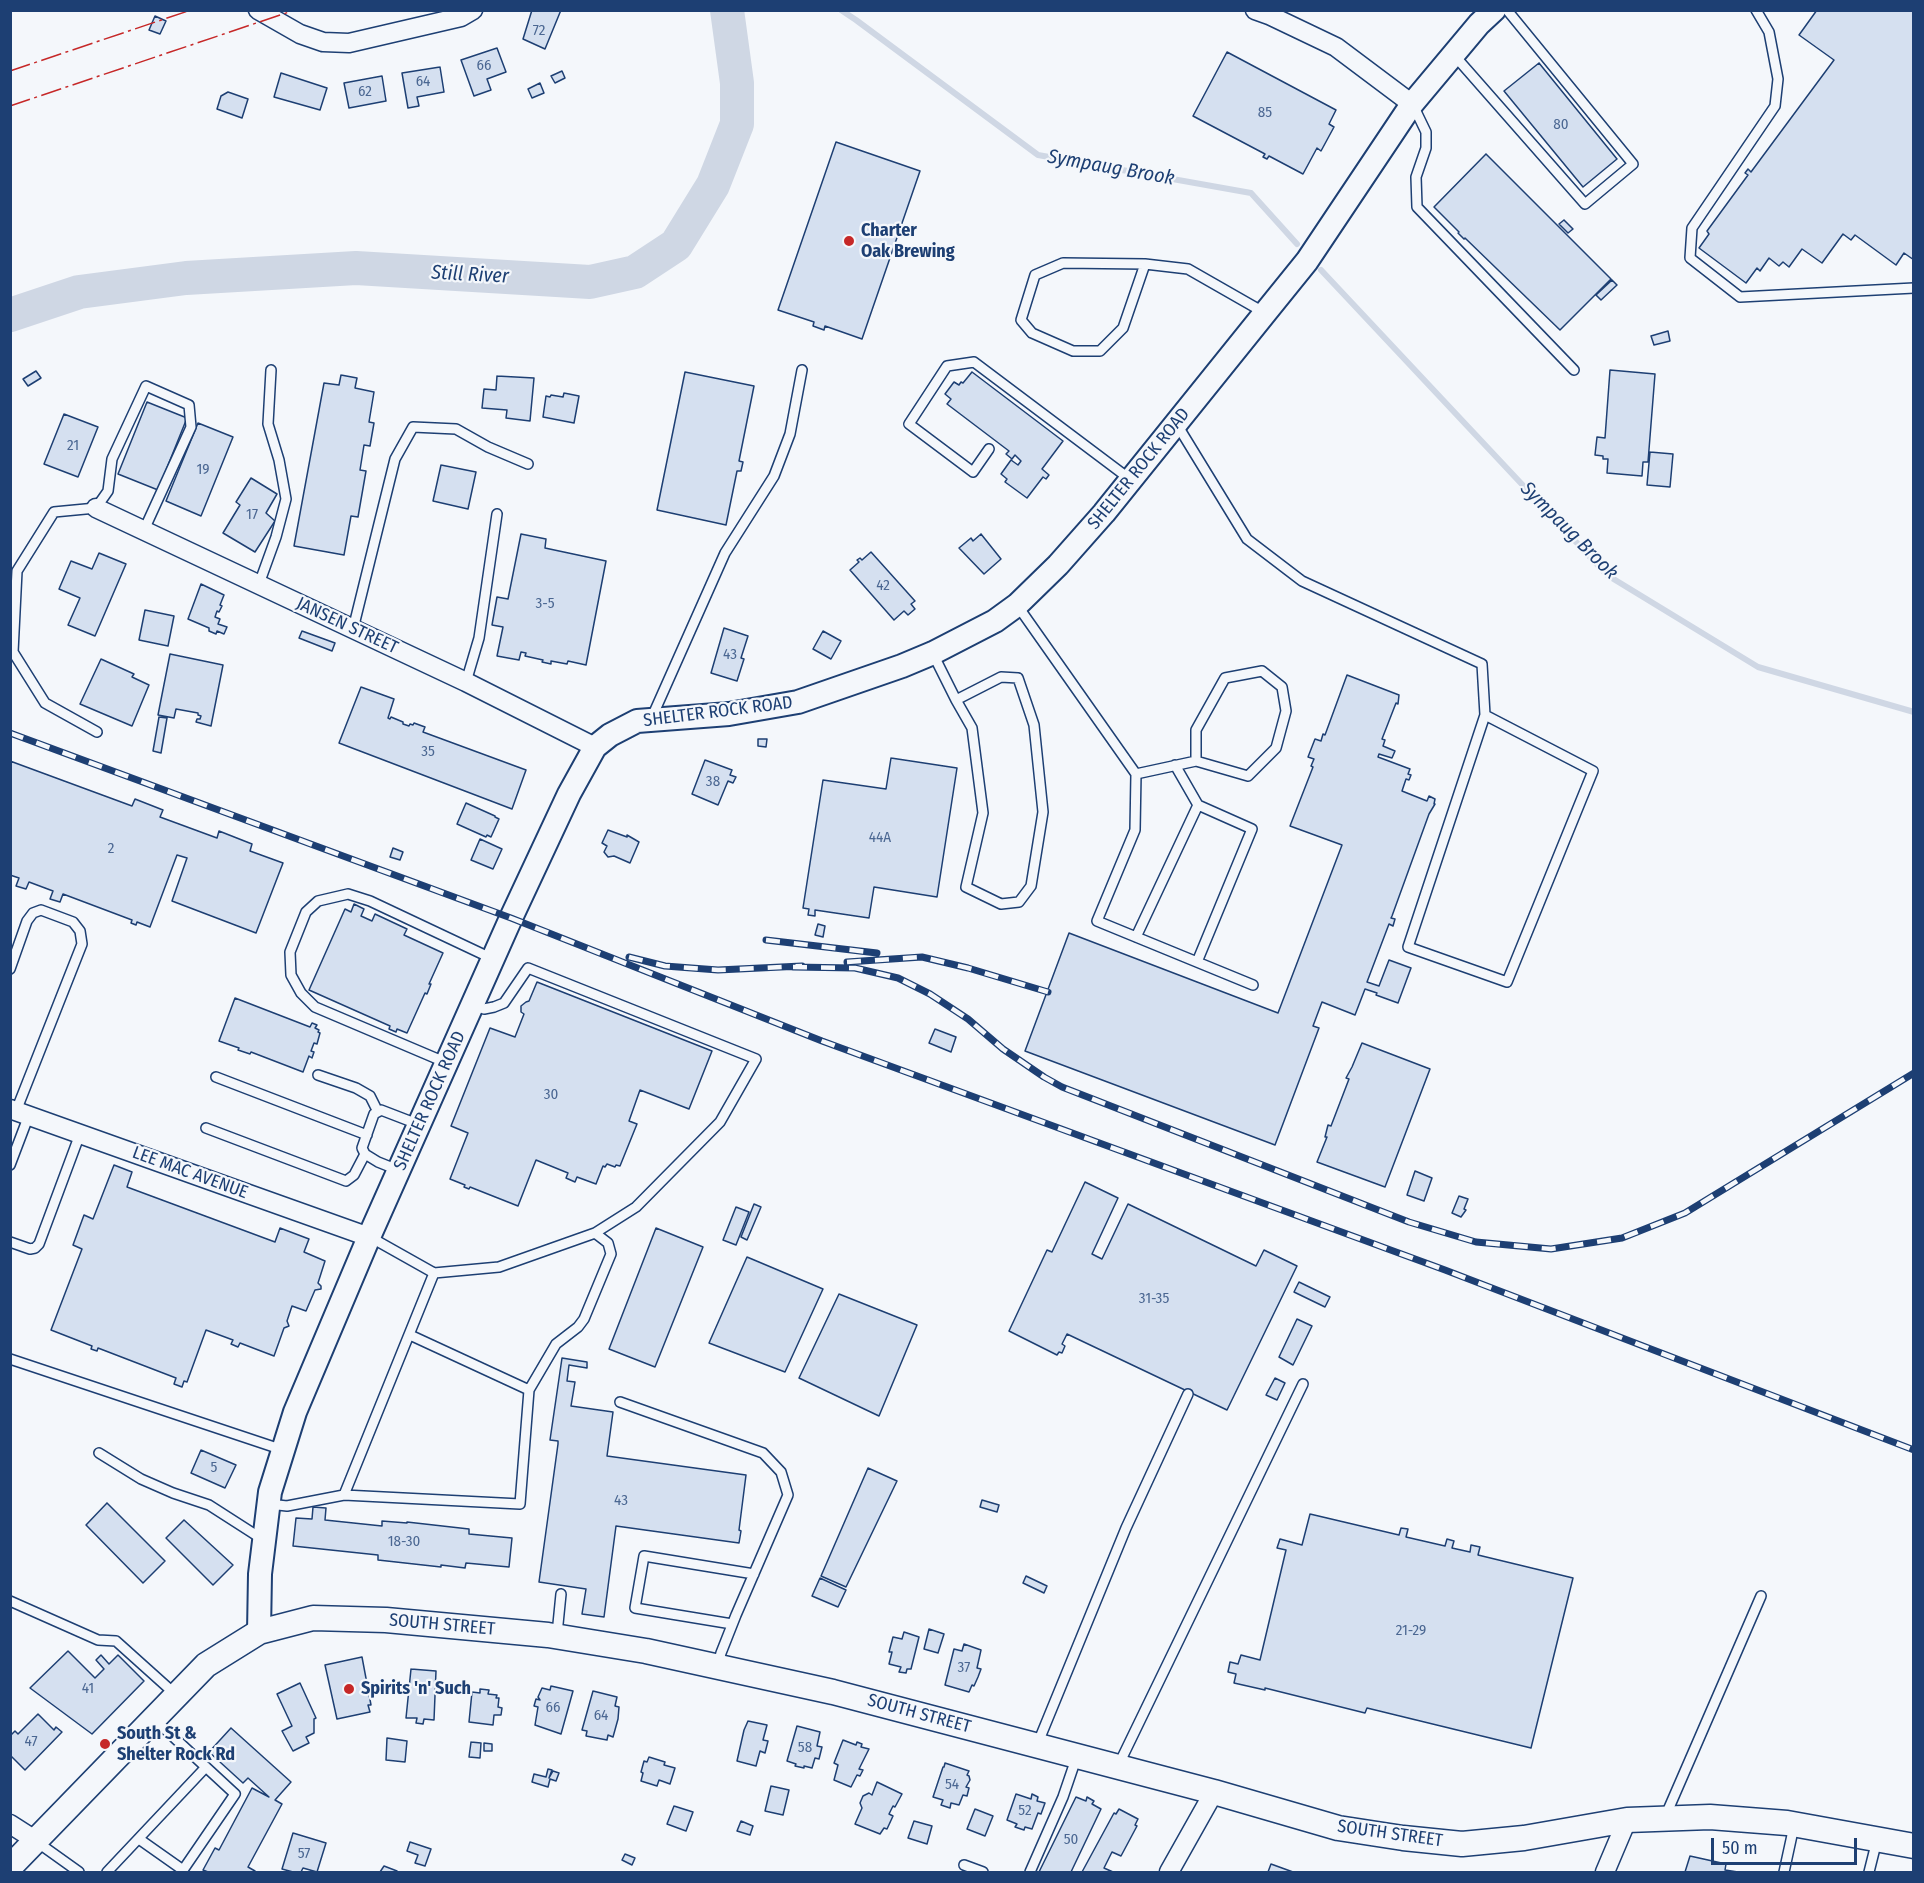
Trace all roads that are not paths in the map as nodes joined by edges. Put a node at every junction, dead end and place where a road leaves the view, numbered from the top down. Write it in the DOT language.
graph roads {
  1 [pos="258,10"];
  2 [pos="473,10"];
  3 [pos="1255,10"];
  4 [pos="1494,10"];
  5 [pos="1507,10"];
  6 [pos="1756,10"];
  7 [pos="1454,55"];
  8 [pos="1412,104"];
  9 [pos="1145,264"];
  10 [pos="1914,288"];
  11 [pos="1265,313"];
  12 [pos="272,370"];
  13 [pos="802,370"];
  14 [pos="1574,370"];
  15 [pos="1176,423"];
  16 [pos="989,449"];
  17 [pos="528,464"];
  18 [pos="1131,480"];
  19 [pos="96,508"];
  20 [pos="497,514"];
  21 [pos="144,530"];
  22 [pos="259,584"];
  23 [pos="1017,605"];
  24 [pos="352,629"];
  25 [pos="933,653"];
  26 [pos="466,682"];
  27 [pos="956,700"];
  28 [pos="1485,715"];
  29 [pos="651,719"];
  30 [pos="97,732"];
  31 [pos="595,747"];
  32 [pos="1196,761"];
  33 [pos="1174,765"];
  34 [pos="1136,774"];
  35 [pos="1198,805"];
  36 [pos="1136,937"];
  37 [pos="493,959"];
  38 [pos="1197,962"];
  39 [pos="10,969"];
  40 [pos="1252,985"];
  41 [pos="473,1004"];
  42 [pos="447,1063"];
  43 [pos="318,1075"];
  44 [pos="216,1077"];
  45 [pos="18,1112"];
  46 [pos="378,1112"];
  47 [pos="420,1125"];
  48 [pos="206,1128"];
  49 [pos="80,1134"];
  50 [pos="367,1135"];
  51 [pos="365,1154"];
  52 [pos="10,1165"];
  53 [pos="399,1171"];
  54 [pos="595,1233"];
  55 [pos="369,1237"];
  56 [pos="10,1242"];
  57 [pos="434,1274"];
  58 [pos="410,1335"];
  59 [pos="10,1359"];
  60 [pos="1303,1384"];
  61 [pos="529,1390"];
  62 [pos="1188,1394"];
  63 [pos="620,1402"];
  64 [pos="283,1450"];
  65 [pos="99,1454"];
  66 [pos="344,1494"];
  67 [pos="269,1504"];
  68 [pos="264,1541"];
  69 [pos="754,1574"];
  70 [pos="561,1594"];
  71 [pos="1761,1596"];
  72 [pos="10,1601"];
  73 [pos="732,1624"];
  74 [pos="259,1632"];
  75 [pos="556,1636"];
  76 [pos="718,1667"];
  77 [pos="177,1695"];
  78 [pos="154,1718"];
  79 [pos="1037,1745"];
  80 [pos="1077,1756"];
  81 [pos="206,1767"];
  82 [pos="1118,1767"];
  83 [pos="1214,1792"];
  84 [pos="1664,1819"];
  85 [pos="1627,1820"];
  86 [pos="10,1824"];
  87 [pos="1794,1824"];
  88 [pos="139,1839"];
  89 [pos="35,1840"];
  90 [pos="1878,1840"];
  91 [pos="1914,1846"];
  92 [pos="964,1865"];
  93 [pos="10,1867"];
  94 [pos="79,1872"];
  95 [pos="107,1872"];
  96 [pos="983,1872"];
  97 [pos="1030,1872"];
  98 [pos="1169,1872"];
  99 [pos="1605,1872"];
  100 [pos="1784,1872"];
  101 [pos="1869,1872"];
  1 -- 2 [label="street"];
  3 -- 8 [label="street"];
  4 -- 7 [label="street, SHELTER ROCK ROAD"];
  5 -- 7 [label="lane"];
  6 -- 10 [label="lane"];
  7 -- 8 [label="street, SHELTER ROCK ROAD"];
  8 -- 11 [label="street, SHELTER ROCK ROAD"];
  8 -- 14 [label="lane"];
  9 -- 9 [label="lane"];
  9 -- 11 [label="lane"];
  11 -- 15 [label="street, SHELTER ROCK ROAD"];
  12 -- 22 [label="lane"];
  13 -- 29 [label="lane"];
  15 -- 18 [label="street, SHELTER ROCK ROAD"];
  15 -- 28 [label="lane"];
  16 -- 18 [label="lane"];
  17 -- 24 [label="lane"];
  18 -- 23 [label="street, SHELTER ROCK ROAD"];
  19 -- 21 [label="street, JANSEN STREET"];
  19 -- 21 [label="lane"];
  19 -- 30 [label="lane"];
  20 -- 26 [label="lane"];
  21 -- 22 [label="street, JANSEN STREET"];
  22 -- 24 [label="street, JANSEN STREET"];
  23 -- 25 [label="street, SHELTER ROCK ROAD"];
  23 -- 34 [label="lane"];
  24 -- 26 [label="street, JANSEN STREET"];
  25 -- 27 [label="lane"];
  25 -- 29 [label="street, SHELTER ROCK ROAD"];
  26 -- 31 [label="street, JANSEN STREET"];
  27 -- 27 [label="lane"];
  28 -- 28 [label="lane"];
  29 -- 31 [label="street, SHELTER ROCK ROAD"];
  31 -- 37 [label="street, SHELTER ROCK ROAD"];
  32 -- 32 [label="lane"];
  32 -- 33 [label="lane"];
  33 -- 34 [label="lane"];
  33 -- 35 [label="lane"];
  34 -- 36 [label="lane"];
  35 -- 36 [label="lane"];
  35 -- 38 [label="lane"];
  36 -- 38 [label="lane"];
  37 -- 41 [label="street, SHELTER ROCK ROAD"];
  37 -- 42 [label="lane"];
  38 -- 40 [label="lane"];
  39 -- 45 [label="lane"];
  41 -- 42 [label="street, SHELTER ROCK ROAD"];
  41 -- 54 [label="lane"];
  42 -- 47 [label="street, SHELTER ROCK ROAD"];
  43 -- 46 [label="lane"];
  44 -- 50 [label="lane"];
  45 -- 49 [label="street, LEE MAC AVENUE"];
  45 -- 52 [label="lane"];
  46 -- 47 [label="lane"];
  46 -- 50 [label="lane"];
  47 -- 53 [label="street, SHELTER ROCK ROAD"];
  48 -- 51 [label="lane"];
  49 -- 55 [label="street, LEE MAC AVENUE"];
  49 -- 56 [label="lane"];
  50 -- 51 [label="lane"];
  51 -- 53 [label="lane"];
  53 -- 55 [label="street, SHELTER ROCK ROAD"];
  54 -- 57 [label="lane"];
  54 -- 61 [label="lane"];
  55 -- 57 [label="lane"];
  55 -- 64 [label="street, SHELTER ROCK ROAD"];
  57 -- 58 [label="lane"];
  58 -- 61 [label="lane"];
  58 -- 66 [label="lane"];
  59 -- 64 [label="lane"];
  60 -- 82 [label="lane"];
  61 -- 66 [label="lane"];
  62 -- 79 [label="lane"];
  63 -- 69 [label="lane"];
  64 -- 67 [label="street, SHELTER ROCK ROAD"];
  65 -- 68 [label="lane"];
  66 -- 67 [label="lane"];
  67 -- 68 [label="street, SHELTER ROCK ROAD"];
  68 -- 74 [label="street, SHELTER ROCK ROAD"];
  69 -- 73 [label="lane"];
  69 -- 73 [label="lane"];
  70 -- 75 [label="lane"];
  71 -- 84 [label="lane"];
  72 -- 77 [label="lane"];
  73 -- 76 [label="lane"];
  74 -- 75 [label="main road, SOUTH STREET"];
  74 -- 77 [label="main road, SOUTH STREET"];
  75 -- 76 [label="main road, SOUTH STREET"];
  76 -- 79 [label="main road, SOUTH STREET"];
  77 -- 78 [label="main road, SOUTH STREET"];
  78 -- 81 [label="lane"];
  78 -- 89 [label="main road, SOUTH STREET"];
  79 -- 80 [label="main road, SOUTH STREET"];
  80 -- 82 [label="main road, SOUTH STREET"];
  80 -- 97 [label="lane"];
  81 -- 88 [label="lane"];
  81 -- 88 [label="lane"];
  82 -- 83 [label="main road, SOUTH STREET"];
  83 -- 85 [label="main road, SOUTH STREET"];
  83 -- 98 [label="street"];
  84 -- 85 [label="main road, SOUTH STREET"];
  84 -- 87 [label="main road, SOUTH STREET"];
  85 -- 99 [label="street"];
  86 -- 89 [label="street"];
  87 -- 90 [label="main road, SOUTH STREET"];
  87 -- 100 [label="lane"];
  88 -- 95 [label="lane"];
  89 -- 93 [label="main road, SOUTH STREET"];
  89 -- 94 [label="lane"];
  90 -- 91 [label="main road, SOUTH STREET"];
  90 -- 101 [label="lane"];
  92 -- 96 [label="lane"];
}
